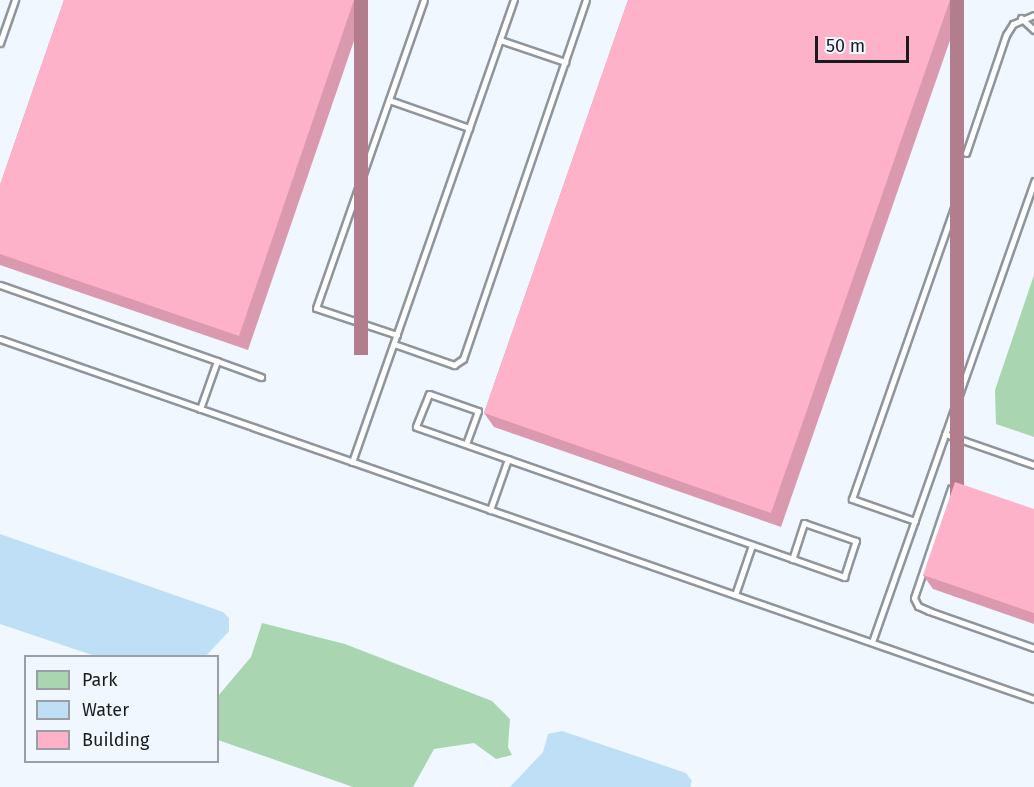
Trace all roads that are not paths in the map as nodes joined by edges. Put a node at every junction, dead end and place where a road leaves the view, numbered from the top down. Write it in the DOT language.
graph roads {
  1 [pos="15,0"];
  2 [pos="424,0"];
  3 [pos="514,0"];
  4 [pos="586,0"];
  5 [pos="1034,15"];
  6 [pos="1021,18"];
  7 [pos="1034,30"];
  8 [pos="500,40"];
  9 [pos="0,43"];
  10 [pos="566,62"];
  11 [pos="389,100"];
  12 [pos="469,128"];
  13 [pos="966,153"];
  14 [pos="1034,182"];
  15 [pos="957,200"];
  16 [pos="0,285"];
  17 [pos="397,335"];
  18 [pos="0,339"];
  19 [pos="394,344"];
  20 [pos="217,361"];
  21 [pos="261,377"];
  22 [pos="200,409"];
  23 [pos="945,434"];
  24 [pos="466,444"];
  25 [pos="508,459"];
  26 [pos="352,462"];
  27 [pos="1034,465"];
  28 [pos="951,488"];
  29 [pos="490,510"];
  30 [pos="915,521"];
  31 [pos="752,545"];
  32 [pos="792,559"];
  33 [pos="735,595"];
  34 [pos="872,642"];
  35 [pos="1034,648"];
  36 [pos="1034,699"];
  1 -- 9 [label="lane"];
  2 -- 11 [label="lane"];
  3 -- 8 [label="lane"];
  4 -- 10 [label="lane"];
  5 -- 6 [label="lane"];
  6 -- 7 [label="lane"];
  6 -- 13 [label="lane"];
  8 -- 10 [label="lane"];
  8 -- 12 [label="lane"];
  10 -- 19 [label="lane"];
  11 -- 12 [label="lane"];
  11 -- 17 [label="lane"];
  12 -- 17 [label="lane"];
  14 -- 23 [label="lane"];
  15 -- 30 [label="lane"];
  16 -- 20 [label="lane"];
  17 -- 19 [label="lane"];
  18 -- 22 [label="lane"];
  19 -- 26 [label="lane"];
  20 -- 21 [label="lane"];
  20 -- 22 [label="lane"];
  22 -- 26 [label="lane"];
  23 -- 27 [label="lane"];
  23 -- 30 [label="lane"];
  24 -- 24 [label="lane"];
  24 -- 25 [label="lane"];
  25 -- 29 [label="lane"];
  25 -- 31 [label="lane"];
  26 -- 29 [label="lane"];
  28 -- 35 [label="lane"];
  29 -- 33 [label="lane"];
  30 -- 34 [label="lane"];
  31 -- 32 [label="lane"];
  31 -- 33 [label="lane"];
  32 -- 32 [label="lane"];
  33 -- 34 [label="lane"];
  34 -- 36 [label="lane"];
}
